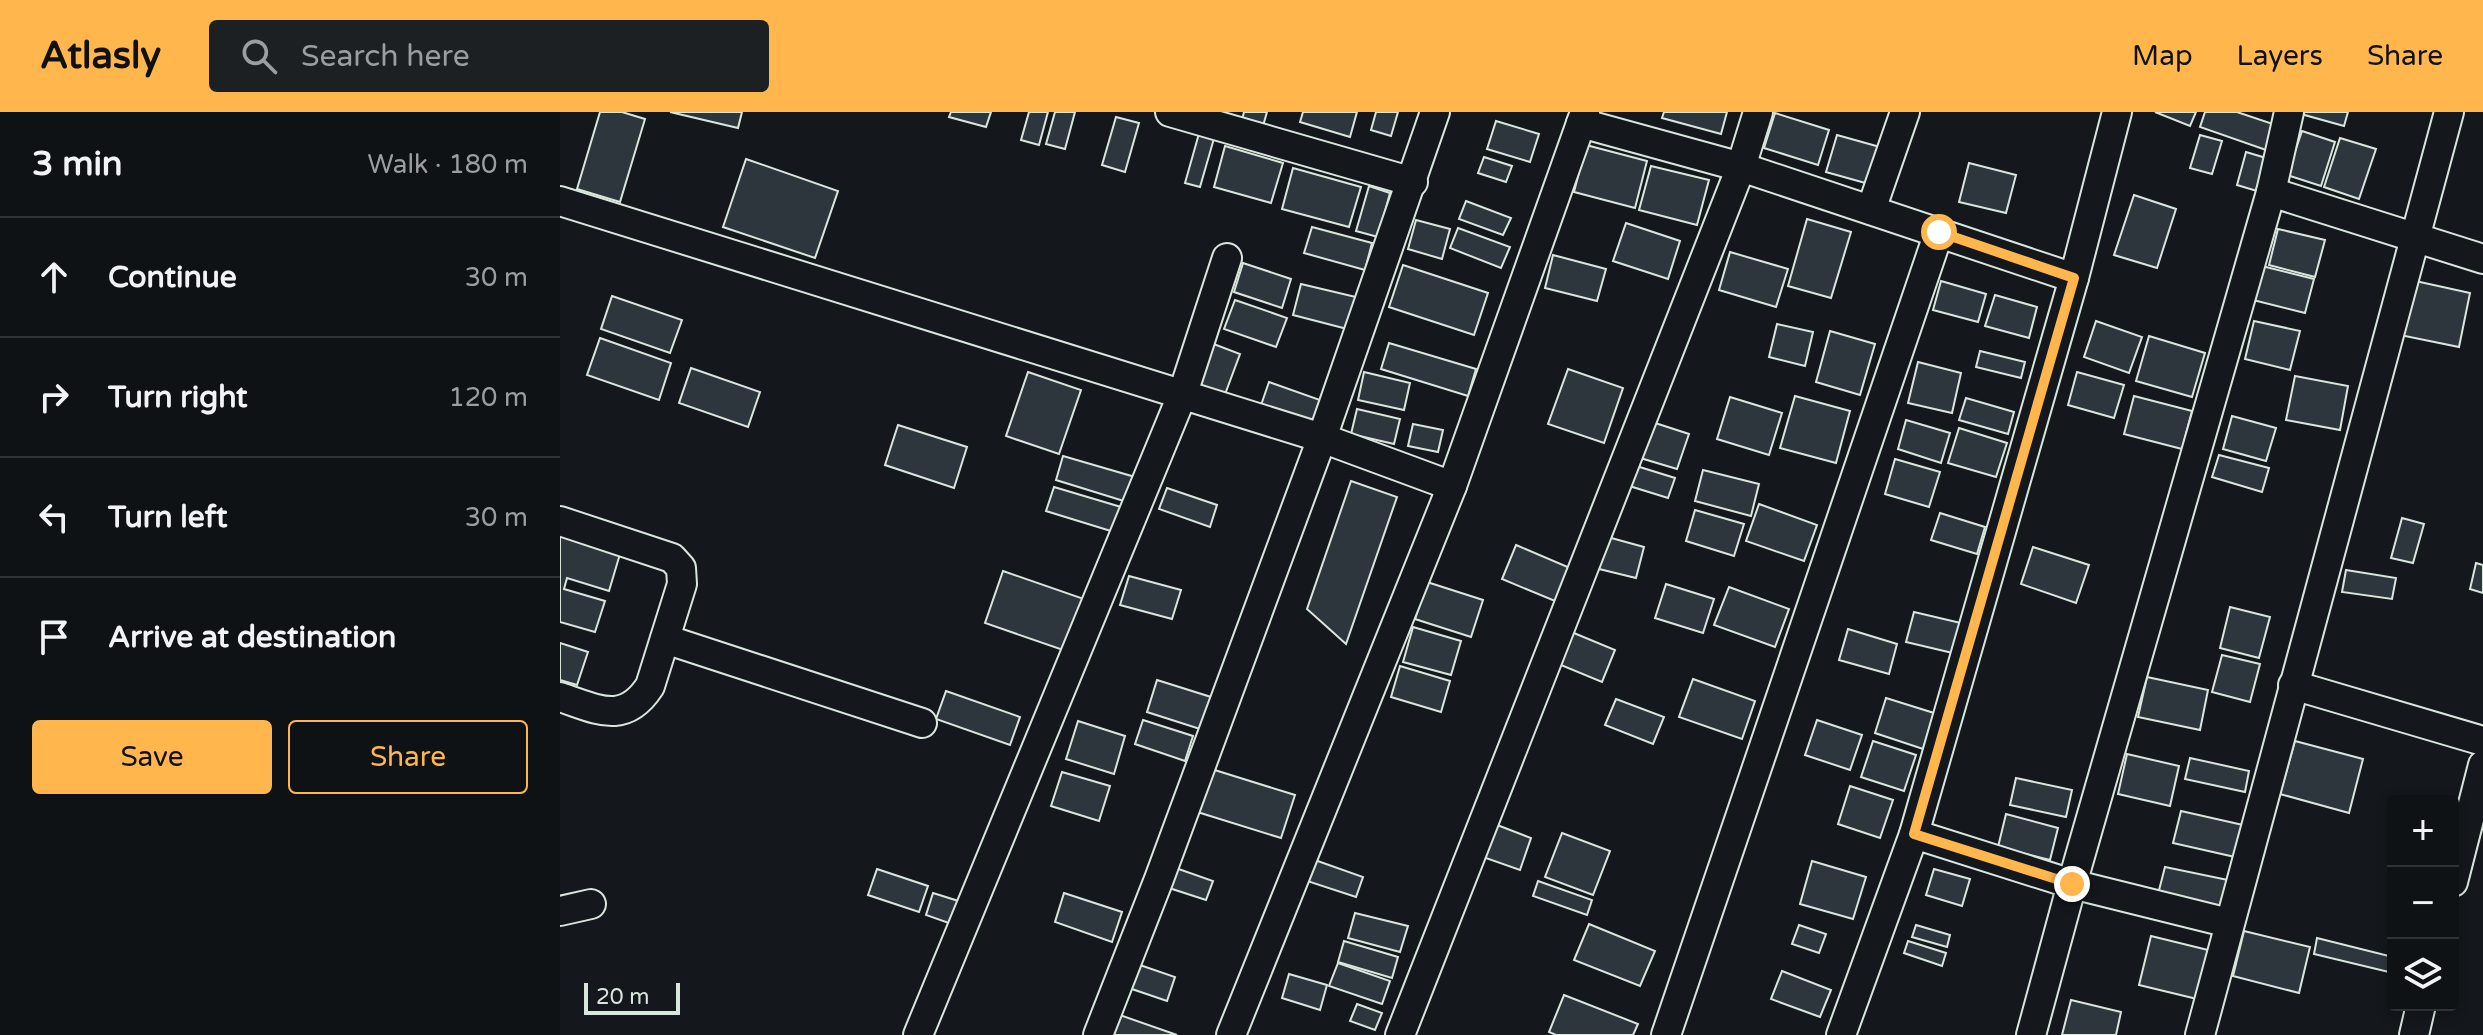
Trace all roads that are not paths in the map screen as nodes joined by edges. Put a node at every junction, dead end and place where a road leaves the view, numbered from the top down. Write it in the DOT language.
graph roads {
  1 [pos="1170,112"];
  2 [pos="1435,112"];
  3 [pos="1758,112"];
  4 [pos="1905,112"];
  5 [pos="2117,112"];
  6 [pos="2289,112"];
  7 [pos="2449,112"];
  8 [pos="1583,118"];
  9 [pos="1741,167"];
  10 [pos="1413,182"];
  11 [pos="2271,192"];
  12 [pos="560,201"];
  13 [pos="1871,210"];
  14 [pos="1939,232"];
  15 [pos="2413,239"];
  16 [pos="1227,258"];
  17 [pos="2483,259"];
  18 [pos="2074,278"];
  19 [pos="1183,393"];
  20 [pos="1322,438"];
  21 [pos="1452,486"];
  22 [pos="560,521"];
  23 [pos="665,639"];
  24 [pos="2293,685"];
  25 [pos="560,697"];
  26 [pos="922,723"];
  27 [pos="2483,741"];
  28 [pos="2483,765"];
  29 [pos="1914,834"];
  30 [pos="2457,867"];
  31 [pos="2072,884"];
  32 [pos="591,904"];
  33 [pos="560,911"];
  34 [pos="2229,923"];
  35 [pos="2420,1011"];
  36 [pos="918,1035"];
  37 [pos="1098,1035"];
  38 [pos="1231,1035"];
  39 [pos="1400,1035"];
  40 [pos="1666,1035"];
  41 [pos="1841,1035"];
  42 [pos="2031,1035"];
  43 [pos="2200,1035"];
  44 [pos="2414,1035"];
  1 -- 10 [label="street"];
  2 -- 10 [label="street"];
  3 -- 9 [label="street"];
  4 -- 13 [label="street"];
  5 -- 18 [label="street"];
  6 -- 11 [label="street"];
  7 -- 15 [label="street"];
  8 -- 9 [label="street"];
  8 -- 21 [label="street"];
  9 -- 13 [label="street"];
  9 -- 39 [label="street"];
  10 -- 20 [label="street"];
  11 -- 15 [label="street"];
  11 -- 31 [label="street"];
  12 -- 19 [label="street"];
  13 -- 14 [label="street"];
  14 -- 18 [label="street"];
  14 -- 40 [label="street"];
  15 -- 17 [label="street"];
  15 -- 24 [label="street"];
  16 -- 19 [label="street"];
  18 -- 29 [label="street"];
  19 -- 20 [label="street"];
  19 -- 36 [label="street"];
  20 -- 21 [label="street"];
  20 -- 37 [label="street"];
  21 -- 38 [label="street"];
  22 -- 23 [label="street"];
  23 -- 25 [label="street"];
  23 -- 26 [label="street"];
  24 -- 27 [label="street"];
  24 -- 34 [label="street"];
  28 -- 30 [label="street"];
  29 -- 31 [label="street"];
  29 -- 41 [label="street"];
  31 -- 34 [label="street"];
  31 -- 42 [label="street"];
  32 -- 33 [label="street"];
  34 -- 43 [label="street"];
  35 -- 44 [label="street"];
}
